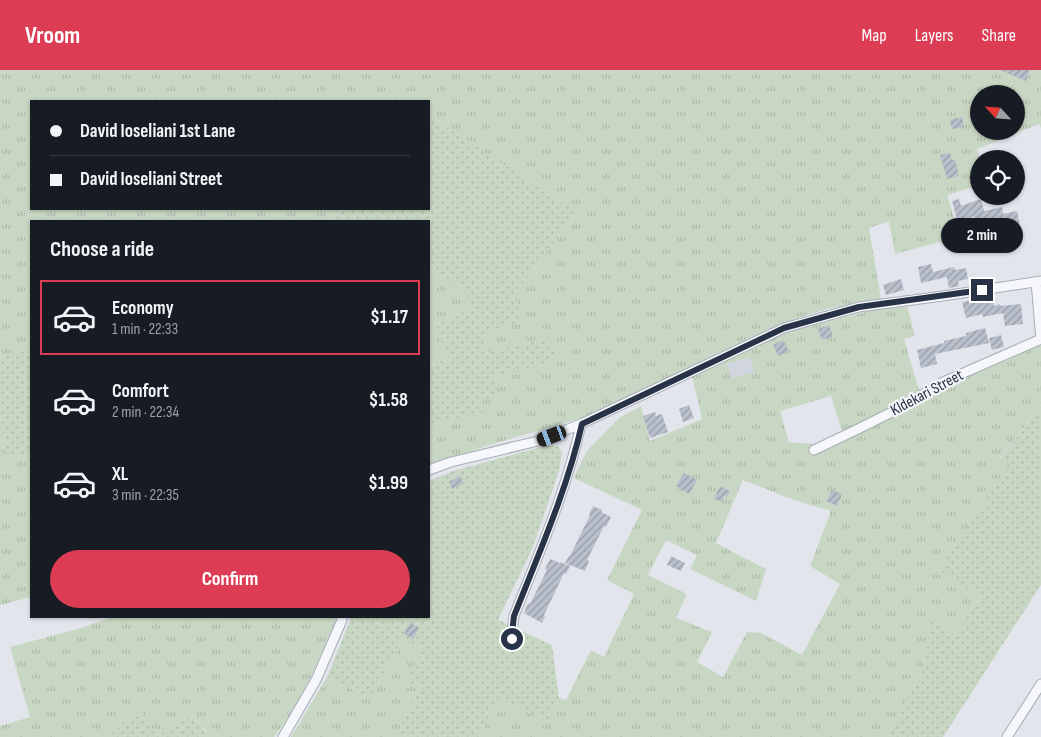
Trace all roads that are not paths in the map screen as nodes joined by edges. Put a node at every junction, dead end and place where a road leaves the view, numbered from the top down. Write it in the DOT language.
graph roads {
  1 [pos="1038,281"];
  2 [pos="1041,339"];
  3 [pos="582,424"];
  4 [pos="814,450"];
  5 [pos="430,470"];
  6 [pos="342,618"];
  7 [pos="512,639"];
  8 [pos="1041,684"];
  9 [pos="283,737"];
  10 [pos="1007,737"];
  1 -- 2 [label="street"];
  1 -- 3 [label="street"];
  2 -- 4 [label="street, Kldekari Street"];
  3 -- 5 [label="street"];
  3 -- 7 [label="street"];
  6 -- 9 [label="street"];
  8 -- 10 [label="street"];
}
